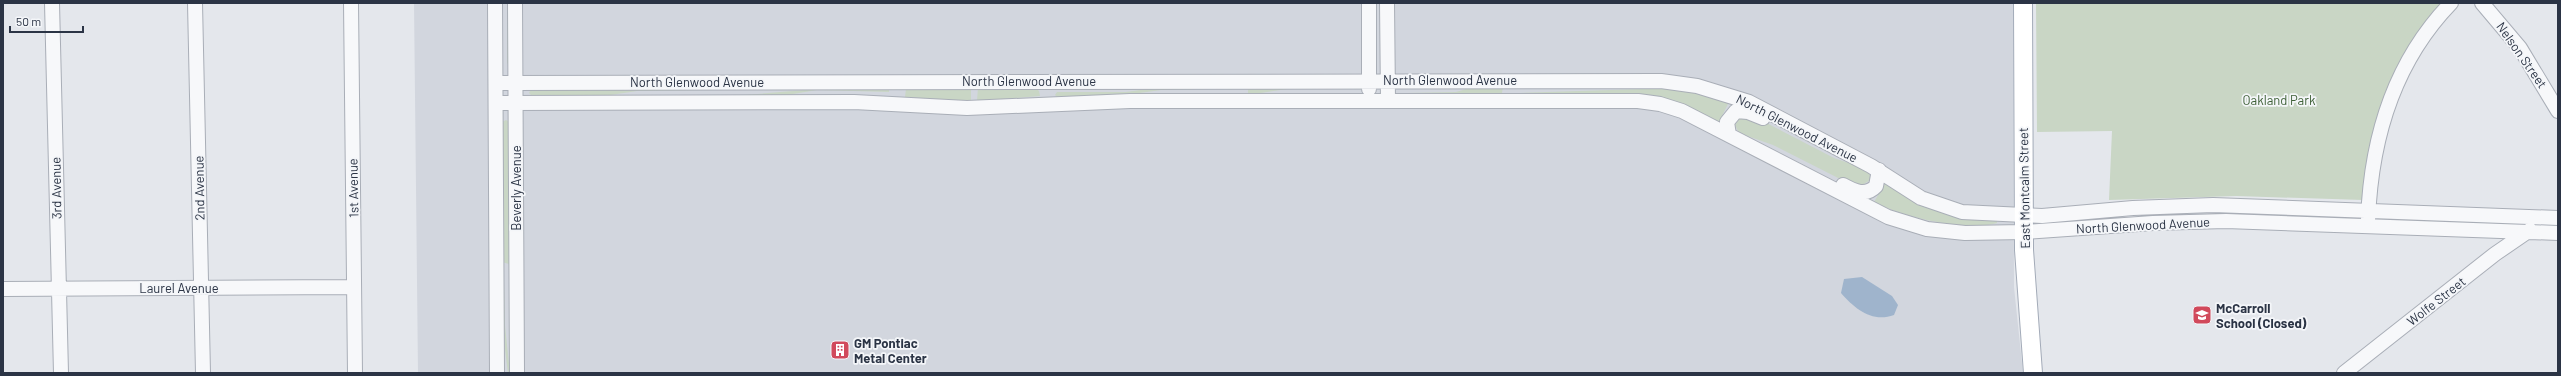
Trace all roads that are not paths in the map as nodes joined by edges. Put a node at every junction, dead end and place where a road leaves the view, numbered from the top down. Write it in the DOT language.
graph roads {
  1 [pos="52,3"];
  2 [pos="195,3"];
  3 [pos="351,3"];
  4 [pos="495,3"];
  5 [pos="516,3"];
  6 [pos="1369,3"];
  7 [pos="1387,3"];
  8 [pos="2023,3"];
  9 [pos="2451,3"];
  10 [pos="2482,3"];
  11 [pos="1369,80"];
  12 [pos="1388,80"];
  13 [pos="1160,81"];
  14 [pos="1239,81"];
  15 [pos="1660,81"];
  16 [pos="898,82"];
  17 [pos="496,83"];
  18 [pos="516,83"];
  19 [pos="1369,100"];
  20 [pos="1388,100"];
  21 [pos="1512,100"];
  22 [pos="1130,101"];
  23 [pos="782,102"];
  24 [pos="496,103"];
  25 [pos="516,103"];
  26 [pos="1048,104"];
  27 [pos="2558,110"];
  28 [pos="1729,135"];
  29 [pos="1771,158"];
  30 [pos="1863,162"];
  31 [pos="1879,170"];
  32 [pos="2369,210"];
  33 [pos="2531,216"];
  34 [pos="2558,218"];
  35 [pos="2024,224"];
  36 [pos="2368,225"];
  37 [pos="2530,232"];
  38 [pos="2558,232"];
  39 [pos="354,287"];
  40 [pos="3,288"];
  41 [pos="58,288"];
  42 [pos="201,288"];
  43 [pos="61,373"];
  44 [pos="203,373"];
  45 [pos="355,373"];
  46 [pos="497,373"];
  47 [pos="517,373"];
  48 [pos="2033,373"];
  49 [pos="2344,373"];
  1 -- 41 [label="street, 3rd Avenue"];
  2 -- 42 [label="street, 2nd Avenue"];
  3 -- 39 [label="street, 1st Avenue"];
  4 -- 17 [label="street, Beverly Avenue"];
  5 -- 18 [label="street, Beverly Avenue"];
  6 -- 11 [label="street"];
  7 -- 12 [label="street"];
  8 -- 35 [label="main road, East Montcalm Street"];
  9 -- 32 [label="street"];
  10 -- 27 [label="street, Nelson Street"];
  11 -- 12 [label="street, North Glenwood Avenue"];
  11 -- 14 [label="street, North Glenwood Avenue"];
  11 -- 19 [label="street"];
  12 -- 15 [label="street, North Glenwood Avenue"];
  12 -- 20 [label="street"];
  13 -- 14 [label="street, North Glenwood Avenue"];
  13 -- 16 [label="street, North Glenwood Avenue"];
  13 -- 26 [label="street, North Glenwood Avenue"];
  14 -- 22 [label="street, North Glenwood Avenue"];
  15 -- 21 [label="street, North Glenwood Avenue"];
  15 -- 30 [label="street, North Glenwood Avenue"];
  16 -- 18 [label="street, North Glenwood Avenue"];
  16 -- 23 [label="street, North Glenwood Avenue"];
  17 -- 18 [label="street, North Glenwood Avenue"];
  17 -- 24 [label="street, Beverly Avenue"];
  18 -- 25 [label="street, Beverly Avenue"];
  19 -- 20 [label="street, North Glenwood Avenue"];
  19 -- 22 [label="street, North Glenwood Avenue"];
  20 -- 21 [label="street, North Glenwood Avenue"];
  21 -- 28 [label="street, North Glenwood Avenue"];
  22 -- 26 [label="street, North Glenwood Avenue"];
  23 -- 25 [label="street, North Glenwood Avenue"];
  23 -- 26 [label="street, North Glenwood Avenue"];
  24 -- 25 [label="street, North Glenwood Avenue"];
  24 -- 46 [label="street, Beverly Avenue"];
  25 -- 47 [label="street, Beverly Avenue"];
  28 -- 29 [label="street, North Glenwood Avenue"];
  28 -- 30 [label="street, North Glenwood Avenue"];
  29 -- 31 [label="street, North Glenwood Avenue"];
  29 -- 35 [label="street, North Glenwood Avenue"];
  30 -- 31 [label="street, North Glenwood Avenue"];
  31 -- 35 [label="street, North Glenwood Avenue"];
  32 -- 33 [label="street, North Glenwood Avenue"];
  32 -- 35 [label="street, North Glenwood Avenue"];
  32 -- 36 [label="street"];
  33 -- 34 [label="street, North Glenwood Avenue"];
  33 -- 37 [label="street"];
  35 -- 36 [label="street, North Glenwood Avenue"];
  35 -- 48 [label="main road, East Montcalm Street"];
  36 -- 37 [label="street, North Glenwood Avenue"];
  37 -- 38 [label="street, North Glenwood Avenue"];
  37 -- 49 [label="street, Wolfe Street"];
  39 -- 42 [label="street, Laurel Avenue"];
  39 -- 45 [label="street, 1st Avenue"];
  40 -- 41 [label="street, Laurel Avenue"];
  41 -- 42 [label="street, Laurel Avenue"];
  41 -- 43 [label="street, 3rd Avenue"];
  42 -- 44 [label="street, 2nd Avenue"];
}
